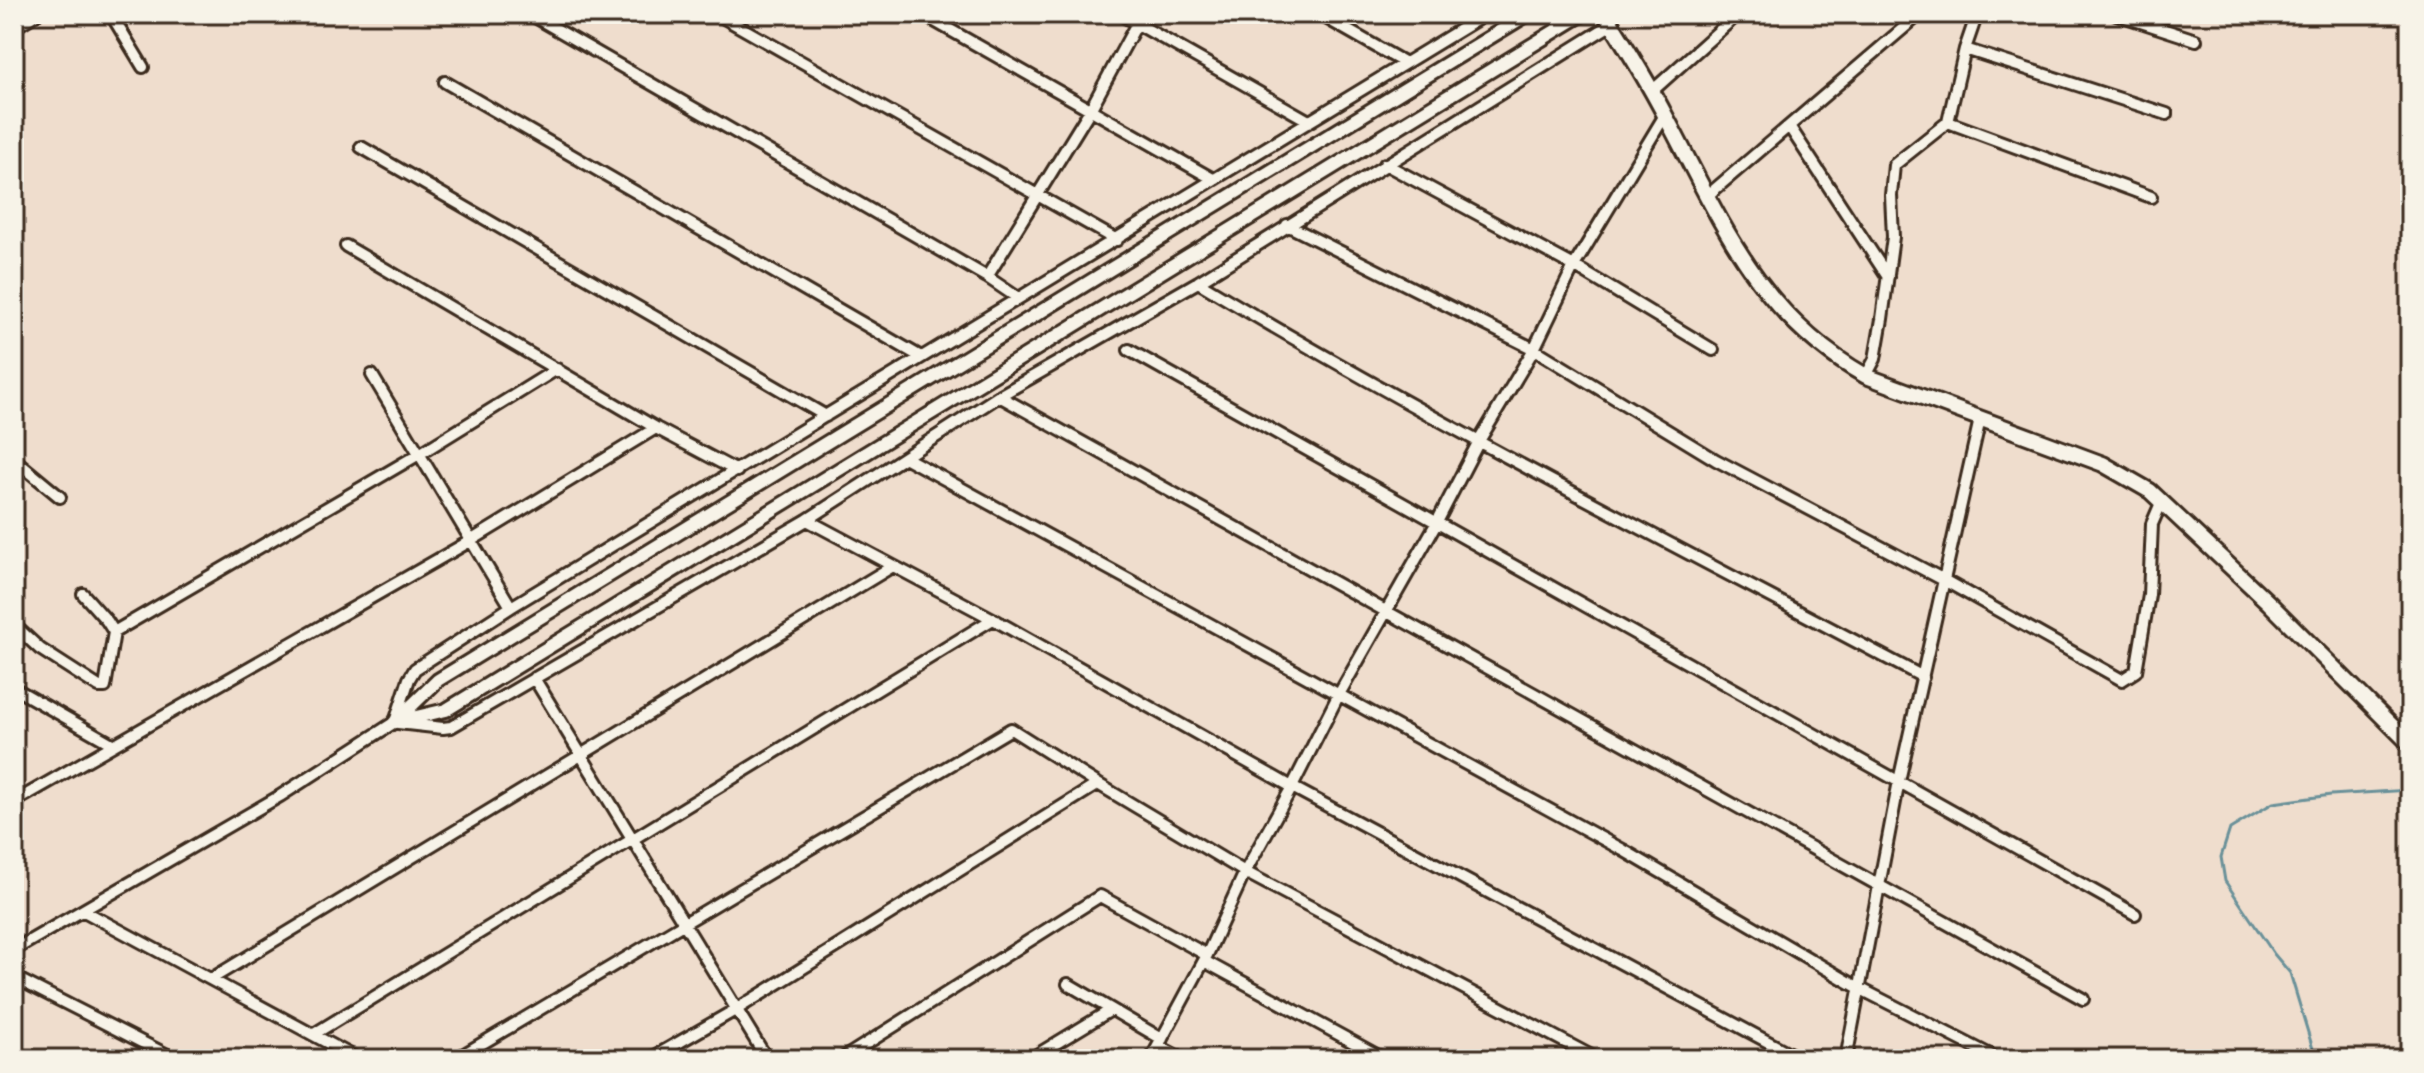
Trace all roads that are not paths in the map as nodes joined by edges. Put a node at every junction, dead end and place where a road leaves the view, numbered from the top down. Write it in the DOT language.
graph roads {
  1 [pos="36,14"];
  2 [pos="111,14"];
  3 [pos="530,14"];
  4 [pos="717,14"];
  5 [pos="922,14"];
  6 [pos="1120,14"];
  7 [pos="1319,14"];
  8 [pos="1486,14"];
  9 [pos="1528,14"];
  10 [pos="1583,14"];
  11 [pos="1738,14"];
  12 [pos="1920,14"];
  13 [pos="1977,14"];
  14 [pos="2116,14"];
  15 [pos="1140,19"];
  16 [pos="1608,19"];
  17 [pos="14,28"];
  18 [pos="2196,40"];
  19 [pos="1965,49"];
  20 [pos="1405,63"];
  21 [pos="143,67"];
  22 [pos="445,82"];
  23 [pos="1651,92"];
  24 [pos="1090,110"];
  25 [pos="2167,114"];
  26 [pos="1665,115"];
  27 [pos="1309,121"];
  28 [pos="1948,122"];
  29 [pos="1789,126"];
  30 [pos="361,147"];
  31 [pos="1385,164"];
  32 [pos="1213,179"];
  33 [pos="1039,194"];
  34 [pos="1707,196"];
  35 [pos="2151,197"];
  36 [pos="1287,225"];
  37 [pos="1117,240"];
  38 [pos="346,246"];
  39 [pos="1574,266"];
  40 [pos="987,277"];
  41 [pos="1888,277"];
  42 [pos="1198,282"];
  43 [pos="1018,298"];
  44 [pos="1534,349"];
  45 [pos="1129,350"];
  46 [pos="1713,350"];
  47 [pos="921,357"];
  48 [pos="557,369"];
  49 [pos="372,375"];
  50 [pos="1866,376"];
  51 [pos="999,396"];
  52 [pos="826,416"];
  53 [pos="1980,419"];
  54 [pos="656,428"];
  55 [pos="1479,441"];
  56 [pos="421,453"];
  57 [pos="906,458"];
  58 [pos="14,459"];
  59 [pos="737,471"];
  60 [pos="60,497"];
  61 [pos="2161,503"];
  62 [pos="807,520"];
  63 [pos="1436,524"];
  64 [pos="472,540"];
  65 [pos="893,566"];
  66 [pos="1942,579"];
  67 [pos="83,594"];
  68 [pos="511,607"];
  69 [pos="1387,610"];
  70 [pos="993,619"];
  71 [pos="14,625"];
  72 [pos="114,632"];
  73 [pos="1923,677"];
  74 [pos="534,678"];
  75 [pos="14,688"];
  76 [pos="1338,696"];
  77 [pos="395,722"];
  78 [pos="2410,744"];
  79 [pos="114,745"];
  80 [pos="581,753"];
  81 [pos="1899,781"];
  82 [pos="1098,784"];
  83 [pos="1292,787"];
  84 [pos="14,802"];
  85 [pos="633,837"];
  86 [pos="1245,872"];
  87 [pos="1880,885"];
  88 [pos="84,911"];
  89 [pos="2135,914"];
  90 [pos="686,924"];
  91 [pos="14,950"];
  92 [pos="1205,958"];
  93 [pos="14,977"];
  94 [pos="211,979"];
  95 [pos="1068,984"];
  96 [pos="1859,988"];
  97 [pos="2083,999"];
  98 [pos="737,1009"];
  99 [pos="1111,1010"];
  100 [pos="314,1034"];
  101 [pos="1160,1042"];
  102 [pos="175,1059"];
  103 [pos="358,1059"];
  104 [pos="456,1059"];
  105 [pos="650,1059"];
  106 [pos="767,1059"];
  107 [pos="842,1059"];
  108 [pos="1030,1059"];
  109 [pos="1151,1059"];
  110 [pos="1183,1059"];
  111 [pos="1384,1059"];
  112 [pos="1597,1059"];
  113 [pos="1800,1059"];
  114 [pos="1846,1059"];
  115 [pos="1998,1059"];
  1 -- 17 [label="street"];
  2 -- 21 [label="street"];
  3 -- 40 [label="street"];
  4 -- 33 [label="street"];
  5 -- 24 [label="street"];
  6 -- 15 [label="street"];
  7 -- 20 [label="street"];
  8 -- 20 [label="street"];
  9 -- 77 [label="street"];
  10 -- 77 [label="street"];
  11 -- 23 [label="street"];
  12 -- 29 [label="street"];
  13 -- 19 [label="street"];
  14 -- 18 [label="street"];
  15 -- 24 [label="street"];
  15 -- 27 [label="street"];
  16 -- 23 [label="main road"];
  16 -- 31 [label="street"];
  19 -- 25 [label="street"];
  19 -- 28 [label="street"];
  20 -- 27 [label="street"];
  22 -- 47 [label="street"];
  23 -- 26 [label="main road"];
  24 -- 32 [label="street"];
  24 -- 33 [label="street"];
  26 -- 34 [label="main road"];
  26 -- 39 [label="street"];
  27 -- 32 [label="street"];
  28 -- 35 [label="street"];
  28 -- 41 [label="street"];
  29 -- 34 [label="street"];
  29 -- 41 [label="street"];
  30 -- 52 [label="street"];
  31 -- 36 [label="street"];
  31 -- 39 [label="street"];
  32 -- 37 [label="street"];
  33 -- 37 [label="street"];
  33 -- 40 [label="street"];
  34 -- 50 [label="main road"];
  36 -- 42 [label="street"];
  36 -- 44 [label="street"];
  37 -- 43 [label="street"];
  38 -- 48 [label="street"];
  39 -- 44 [label="street"];
  39 -- 46 [label="street"];
  40 -- 43 [label="street"];
  41 -- 50 [label="street"];
  42 -- 51 [label="street"];
  42 -- 55 [label="street"];
  43 -- 47 [label="street"];
  44 -- 55 [label="street"];
  44 -- 66 [label="street"];
  45 -- 63 [label="street"];
  47 -- 52 [label="street"];
  48 -- 54 [label="street"];
  48 -- 56 [label="street"];
  49 -- 56 [label="street"];
  50 -- 53 [label="main road"];
  51 -- 57 [label="street"];
  51 -- 69 [label="street"];
  52 -- 59 [label="street"];
  53 -- 61 [label="main road"];
  53 -- 66 [label="street"];
  54 -- 59 [label="street"];
  54 -- 64 [label="street"];
  55 -- 63 [label="street"];
  55 -- 73 [label="street"];
  56 -- 64 [label="street"];
  56 -- 72 [label="street"];
  57 -- 62 [label="street"];
  57 -- 76 [label="street"];
  58 -- 60 [label="street"];
  59 -- 68 [label="street"];
  61 -- 66 [label="street"];
  61 -- 78 [label="main road"];
  62 -- 65 [label="street"];
  62 -- 74 [label="street"];
  63 -- 69 [label="street"];
  63 -- 81 [label="street"];
  64 -- 68 [label="street"];
  64 -- 79 [label="street"];
  65 -- 70 [label="street"];
  65 -- 80 [label="street"];
  66 -- 73 [label="street"];
  67 -- 72 [label="street"];
  68 -- 77 [label="street"];
  69 -- 76 [label="street"];
  69 -- 87 [label="street"];
  70 -- 83 [label="street"];
  70 -- 85 [label="street"];
  71 -- 72 [label="street"];
  73 -- 81 [label="street"];
  74 -- 77 [label="street"];
  74 -- 80 [label="street"];
  75 -- 79 [label="street"];
  76 -- 83 [label="street"];
  76 -- 96 [label="street"];
  77 -- 88 [label="street"];
  79 -- 84 [label="street"];
  80 -- 85 [label="street"];
  80 -- 94 [label="street"];
  81 -- 87 [label="street"];
  81 -- 89 [label="street"];
  82 -- 86 [label="street"];
  82 -- 90 [label="street"];
  82 -- 98 [label="street"];
  83 -- 86 [label="street"];
  83 -- 113 [label="street"];
  85 -- 90 [label="street"];
  85 -- 100 [label="street"];
  86 -- 92 [label="street"];
  86 -- 112 [label="street"];
  87 -- 96 [label="street"];
  87 -- 97 [label="street"];
  88 -- 91 [label="street"];
  88 -- 94 [label="street"];
  90 -- 98 [label="street"];
  90 -- 104 [label="street"];
  92 -- 101 [label="street"];
  92 -- 107 [label="street"];
  92 -- 111 [label="street"];
  93 -- 102 [label="street"];
  94 -- 100 [label="street"];
  95 -- 99 [label="street"];
  96 -- 114 [label="street"];
  96 -- 115 [label="street"];
  98 -- 105 [label="street"];
  98 -- 106 [label="street"];
  99 -- 101 [label="street"];
  99 -- 108 [label="street"];
  100 -- 103 [label="street"];
  101 -- 109 [label="street"];
  101 -- 110 [label="street"];
}
